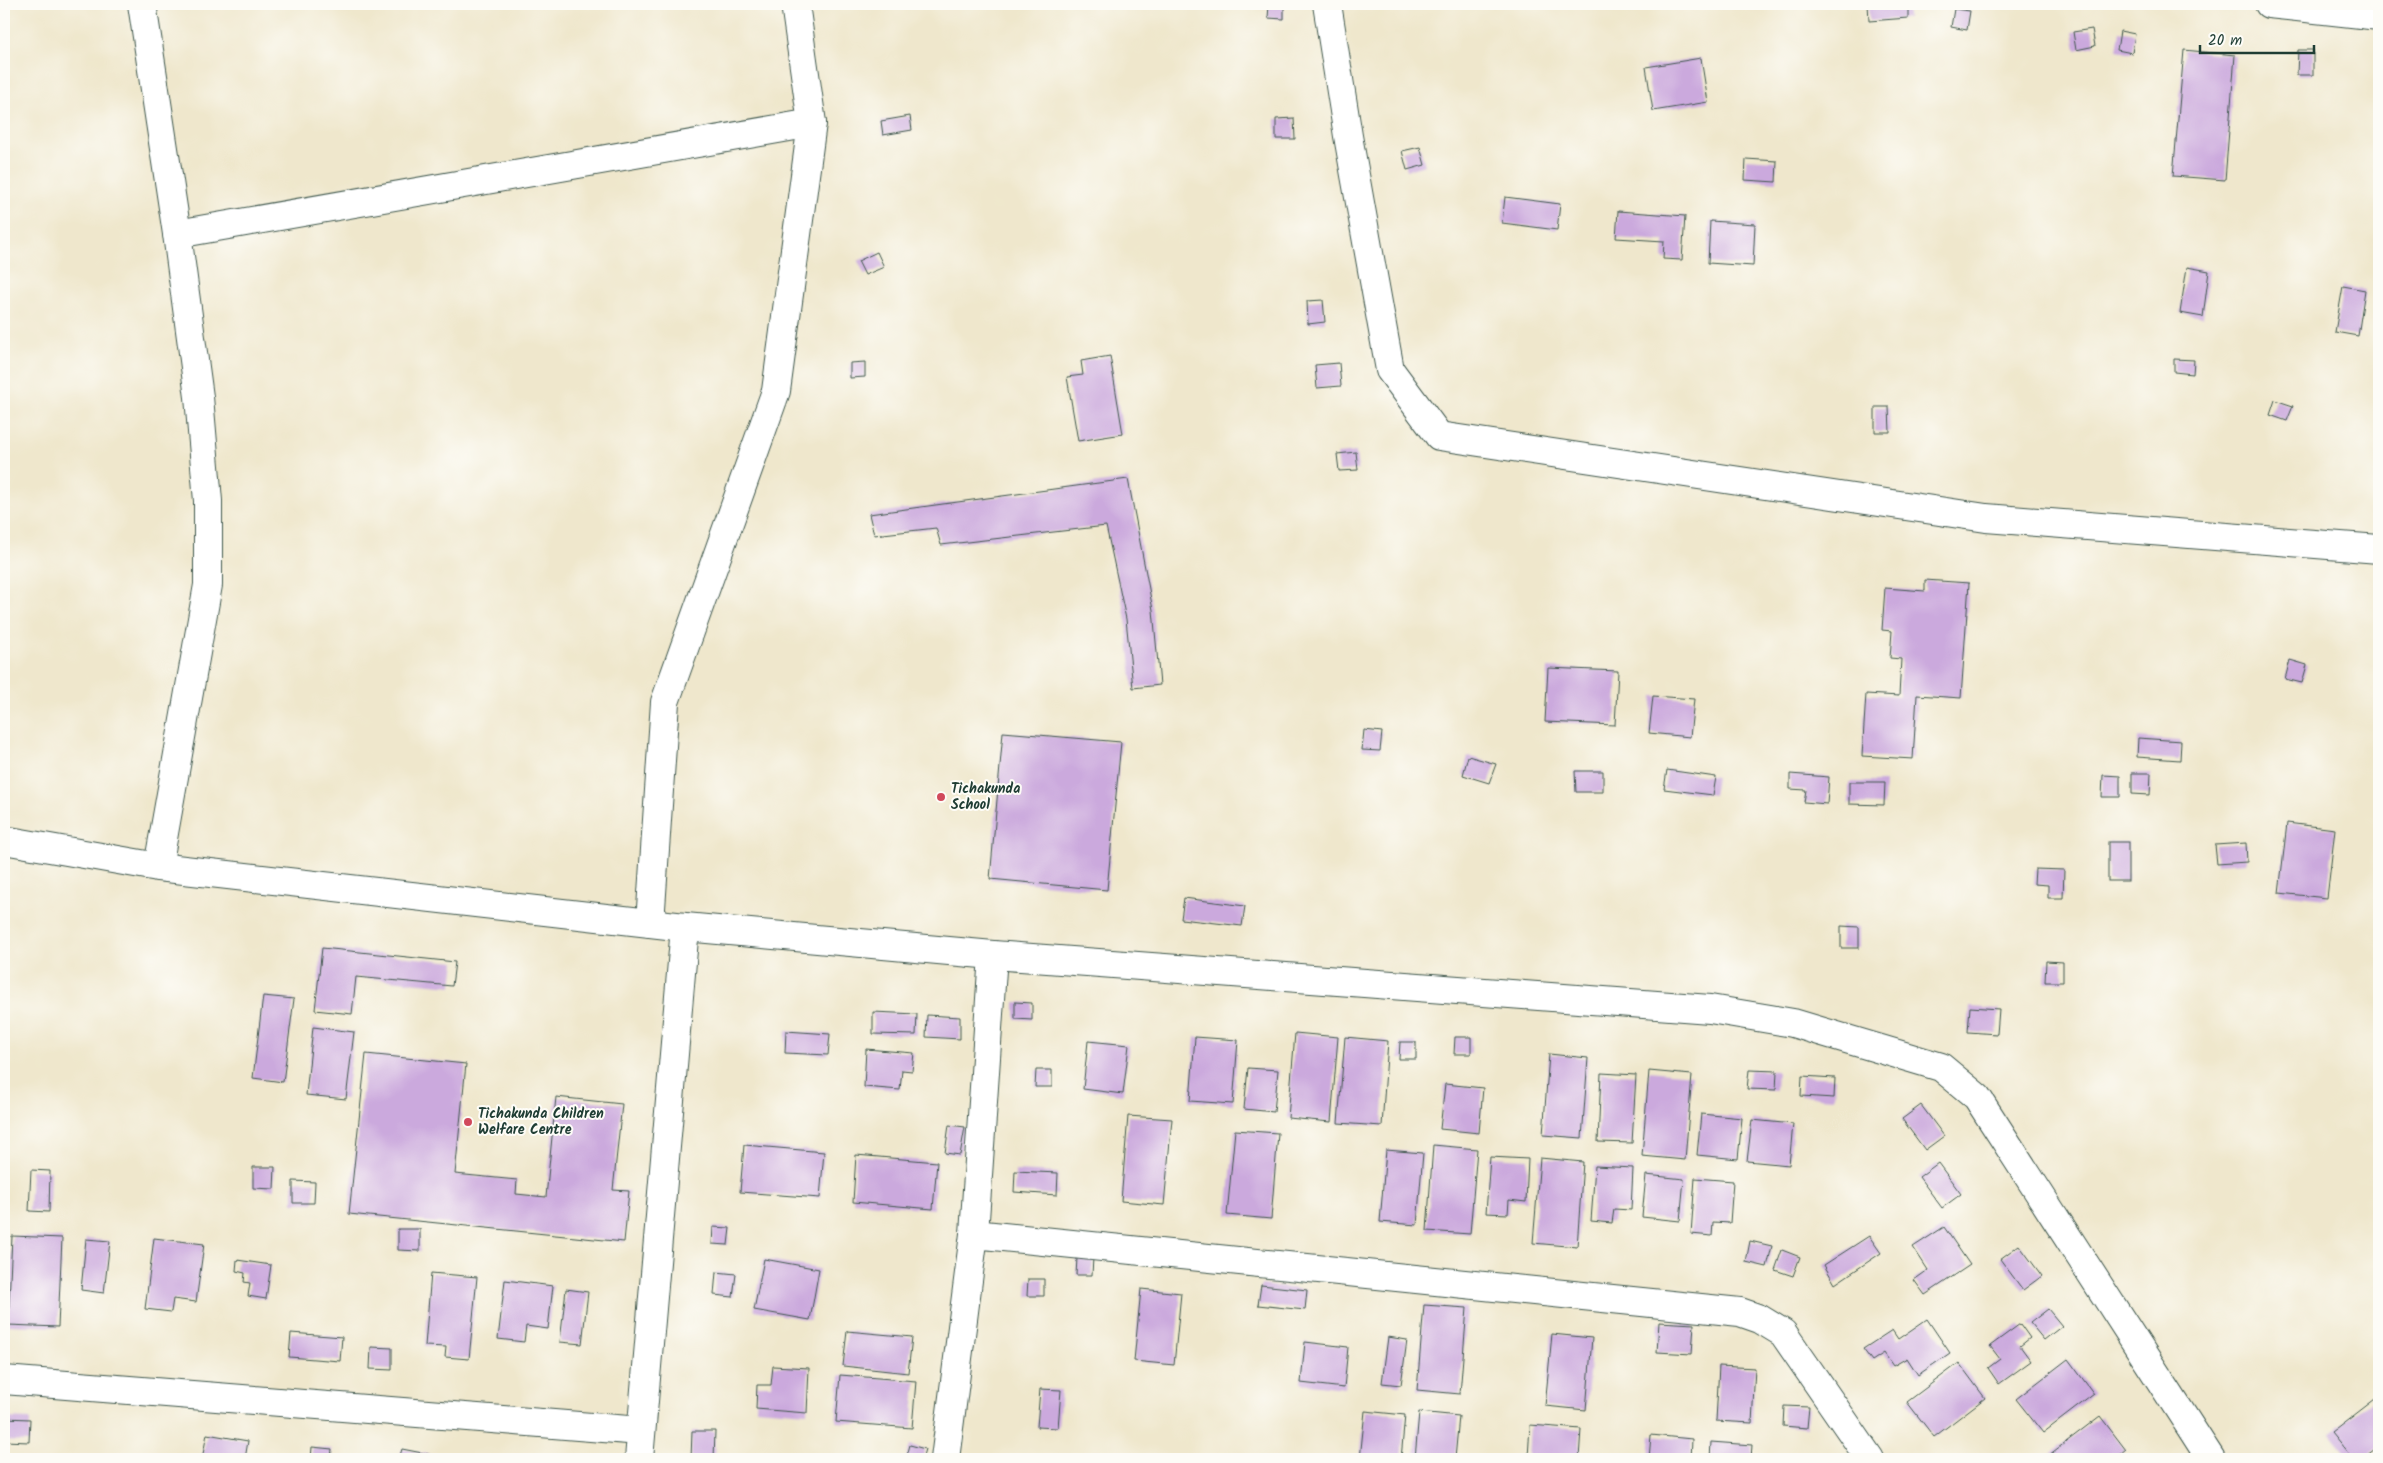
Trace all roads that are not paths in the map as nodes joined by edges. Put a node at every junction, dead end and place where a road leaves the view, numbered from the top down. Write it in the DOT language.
graph roads {
  1 [pos="142,4"];
  2 [pos="795,4"];
  3 [pos="1328,4"];
  4 [pos="2269,4"];
  5 [pos="2379,16"];
  6 [pos="812,124"];
  7 [pos="178,234"];
  8 [pos="2379,549"];
  9 [pos="4,840"];
  10 [pos="158,868"];
  11 [pos="650,923"];
  12 [pos="685,928"];
  13 [pos="993,955"];
  14 [pos="974,1234"];
  15 [pos="4,1380"];
  16 [pos="641,1432"];
  17 [pos="639,1459"];
  18 [pos="945,1459"];
  19 [pos="1870,1459"];
  20 [pos="2211,1459"];
  1 -- 7 [label="street"];
  2 -- 6 [label="street"];
  3 -- 8 [label="street"];
  4 -- 5 [label="street"];
  6 -- 7 [label="street"];
  6 -- 11 [label="street"];
  7 -- 10 [label="street"];
  9 -- 10 [label="street"];
  10 -- 11 [label="street"];
  11 -- 12 [label="street"];
  12 -- 13 [label="street"];
  12 -- 16 [label="street"];
  13 -- 14 [label="street"];
  13 -- 20 [label="street"];
  14 -- 18 [label="street"];
  14 -- 19 [label="street"];
  15 -- 16 [label="street"];
  16 -- 17 [label="street"];
}
